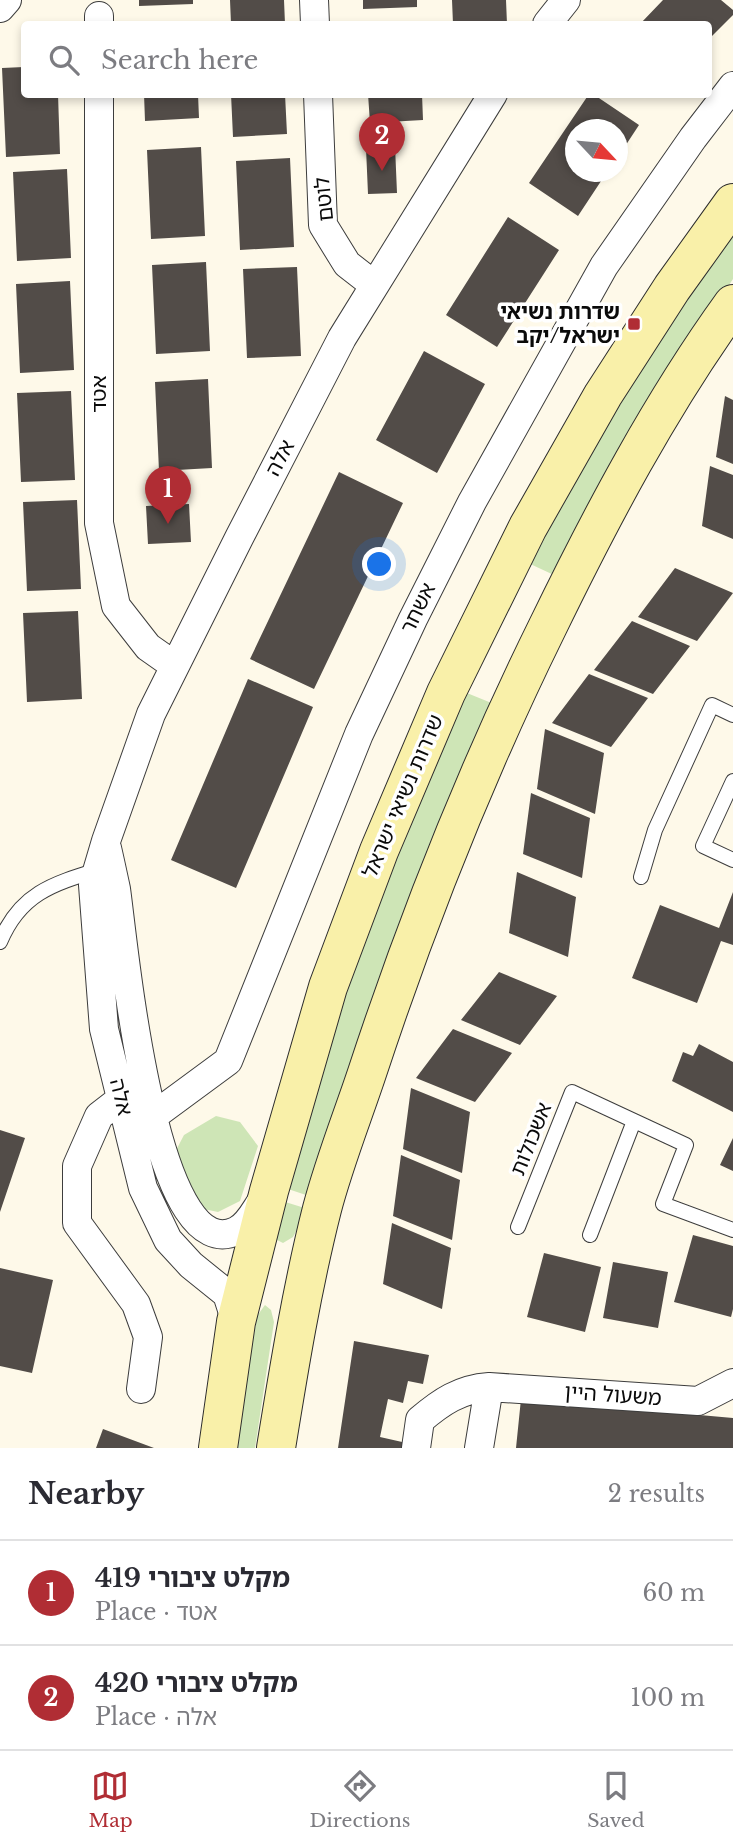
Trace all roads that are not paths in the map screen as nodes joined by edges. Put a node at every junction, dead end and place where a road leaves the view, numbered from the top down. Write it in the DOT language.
graph roads {
  1 [pos="7,0"];
  2 [pos="314,0"];
  3 [pos="566,0"];
  4 [pos="0,8"];
  5 [pos="315,21"];
  6 [pos="549,21"];
  7 [pos="733,86"];
  8 [pos="99,98"];
  9 [pos="318,98"];
  10 [pos="491,98"];
  11 [pos="733,203"];
  12 [pos="374,285"];
  13 [pos="733,304"];
  14 [pos="175,666"];
  15 [pos="733,715"];
  16 [pos="733,781"];
  17 [pos="106,841"];
  18 [pos="733,860"];
  19 [pos="98,870"];
  20 [pos="641,877"];
  21 [pos="0,942"];
  22 [pos="134,1114"];
  23 [pos="634,1121"];
  24 [pos="269,1191"];
  25 [pos="518,1227"];
  26 [pos="733,1230"];
  27 [pos="590,1235"];
  28 [pos="236,1322"];
  29 [pos="733,1383"];
  30 [pos="489,1387"];
  31 [pos="141,1389"];
  32 [pos="218,1448"];
  33 [pos="276,1448"];
  34 [pos="416,1448"];
  35 [pos="479,1448"];
  1 -- 4 [label="street"];
  2 -- 5 [label="street"];
  3 -- 6 [label="street"];
  7 -- 22 [label="street, אשחר"];
  8 -- 14 [label="street, אטד"];
  9 -- 12 [label="street, לוטם"];
  10 -- 12 [label="street, אלה"];
  11 -- 24 [label="main road, שדרות נשיאי ישראל"];
  12 -- 14 [label="street, אלה"];
  13 -- 33 [label="main road"];
  14 -- 17 [label="street, אלה"];
  15 -- 20 [label="lane"];
  16 -- 18 [label="lane"];
  17 -- 19 [label="street, אלה"];
  17 -- 22 [label="street, אלה"];
  19 -- 21 [label="lane"];
  19 -- 22 [label="street, אלה"];
  22 -- 24 [label="street, אלה"];
  22 -- 28 [label="street, אלה"];
  22 -- 31 [label="street, אשחר"];
  23 -- 25 [label="lane, אשכולות"];
  23 -- 26 [label="lane, אשכולות"];
  23 -- 27 [label="lane"];
  24 -- 28 [label="main road, שדרות נשיאי ישראל"];
  28 -- 32 [label="main road, שדרות נשיאי ישראל"];
  29 -- 30 [label="street, משעול היין"];
  30 -- 34 [label="street, משעול היין"];
  30 -- 35 [label="street"];
}
